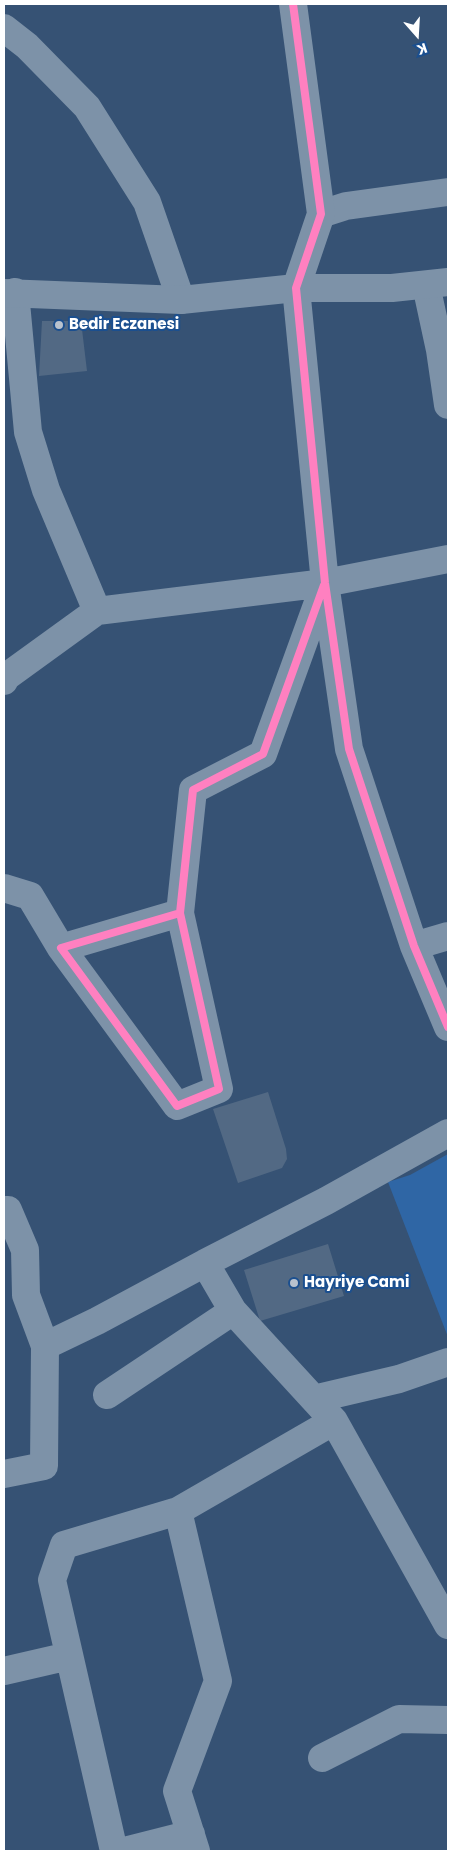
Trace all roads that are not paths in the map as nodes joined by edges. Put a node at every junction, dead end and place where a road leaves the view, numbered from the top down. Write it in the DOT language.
graph roads {
  1 [pos="293,4"];
  2 [pos="4,28"];
  3 [pos="448,192"];
  4 [pos="320,214"];
  5 [pos="437,283"];
  6 [pos="296,288"];
  7 [pos="9,293"];
  8 [pos="181,300"];
  9 [pos="444,355"];
  10 [pos="448,405"];
  11 [pos="448,559"];
  12 [pos="325,582"];
  13 [pos="97,610"];
  14 [pos="4,681"];
  15 [pos="4,888"];
  16 [pos="180,913"];
  17 [pos="448,936"];
  18 [pos="414,946"];
  19 [pos="61,948"];
  20 [pos="448,1027"];
  21 [pos="448,1133"];
  22 [pos="4,1210"];
  23 [pos="204,1263"];
  24 [pos="232,1311"];
  25 [pos="46,1346"];
  26 [pos="448,1362"];
  27 [pos="107,1395"];
  28 [pos="314,1400"];
  29 [pos="334,1422"];
  30 [pos="4,1474"];
  31 [pos="178,1511"];
  32 [pos="448,1626"];
  33 [pos="70,1656"];
  34 [pos="4,1671"];
  35 [pos="448,1720"];
  36 [pos="322,1758"];
  37 [pos="194,1843"];
  38 [pos="114,1851"];
  39 [pos="124,1851"];
  1 -- 4 [label="street"];
  2 -- 8 [label="street"];
  3 -- 4 [label="street"];
  4 -- 6 [label="street"];
  5 -- 6 [label="street"];
  5 -- 9 [label="street"];
  6 -- 8 [label="street"];
  6 -- 12 [label="street"];
  7 -- 8 [label="street"];
  7 -- 13 [label="street"];
  9 -- 10 [label="street"];
  11 -- 12 [label="street"];
  12 -- 13 [label="street"];
  12 -- 16 [label="street"];
  12 -- 18 [label="street"];
  13 -- 14 [label="street"];
  15 -- 19 [label="street"];
  16 -- 19 [label="street"];
  16 -- 19 [label="street"];
  17 -- 18 [label="street"];
  18 -- 20 [label="street"];
  21 -- 23 [label="street"];
  22 -- 25 [label="street"];
  23 -- 24 [label="street"];
  23 -- 25 [label="street"];
  24 -- 27 [label="street"];
  24 -- 28 [label="street"];
  25 -- 30 [label="street"];
  26 -- 28 [label="street"];
  28 -- 29 [label="street"];
  29 -- 31 [label="street"];
  29 -- 32 [label="street"];
  31 -- 33 [label="street"];
  31 -- 37 [label="street"];
  33 -- 34 [label="street"];
  33 -- 38 [label="street"];
  35 -- 36 [label="street"];
  37 -- 39 [label="street"];
}
